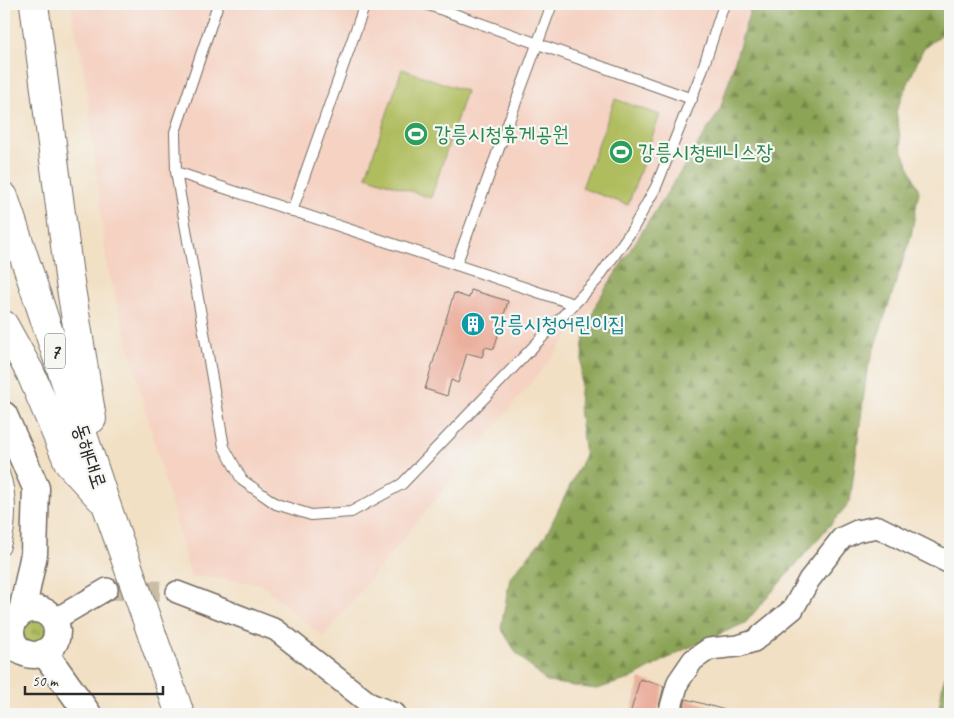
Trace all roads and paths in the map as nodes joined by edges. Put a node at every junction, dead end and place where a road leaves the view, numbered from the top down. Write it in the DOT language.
graph roads {
  1 [pos="34,4"];
  2 [pos="218,4"];
  3 [pos="365,4"];
  4 [pos="426,4"];
  5 [pos="552,4"];
  6 [pos="724,4"];
  7 [pos="538,44"];
  8 [pos="692,98"];
  9 [pos="176,172"];
  10 [pos="4,197"];
  11 [pos="292,211"];
  12 [pos="456,265"];
  13 [pos="574,304"];
  14 [pos="4,324"];
  15 [pos="4,415"];
  16 [pos="4,473"];
  17 [pos="106,504"];
  18 [pos="4,549"];
  19 [pos="950,563"];
  20 [pos="108,589"];
  21 [pos="177,592"];
  22 [pos="14,615"];
  23 [pos="54,620"];
  24 [pos="44,652"];
  25 [pos="88,714"];
  26 [pos="180,714"];
  27 [pos="395,714"];
  28 [pos="669,714"];
  1 -- 17 [label="main road"];
  2 -- 9 [label="lane"];
  3 -- 11 [label="lane"];
  4 -- 7 [label="lane"];
  5 -- 7 [label="lane"];
  6 -- 8 [label="lane"];
  7 -- 8 [label="lane"];
  7 -- 12 [label="lane"];
  8 -- 13 [label="lane"];
  9 -- 11 [label="lane"];
  9 -- 13 [label="lane"];
  10 -- 17 [label="main road, 동해대로 / 7"];
  11 -- 12 [label="lane"];
  12 -- 13 [label="lane"];
  14 -- 17 [label="main road"];
  15 -- 22 [label="street"];
  16 -- 18 [label="lane"];
  17 -- 26 [label="main road, 동해대로 / 7"];
  19 -- 28 [label="street"];
  20 -- 23 [label="street"];
  21 -- 27 [label="street"];
  22 -- 23 [label="street"];
  22 -- 24 [label="street"];
  23 -- 24 [label="street"];
  24 -- 25 [label="street"];
}
